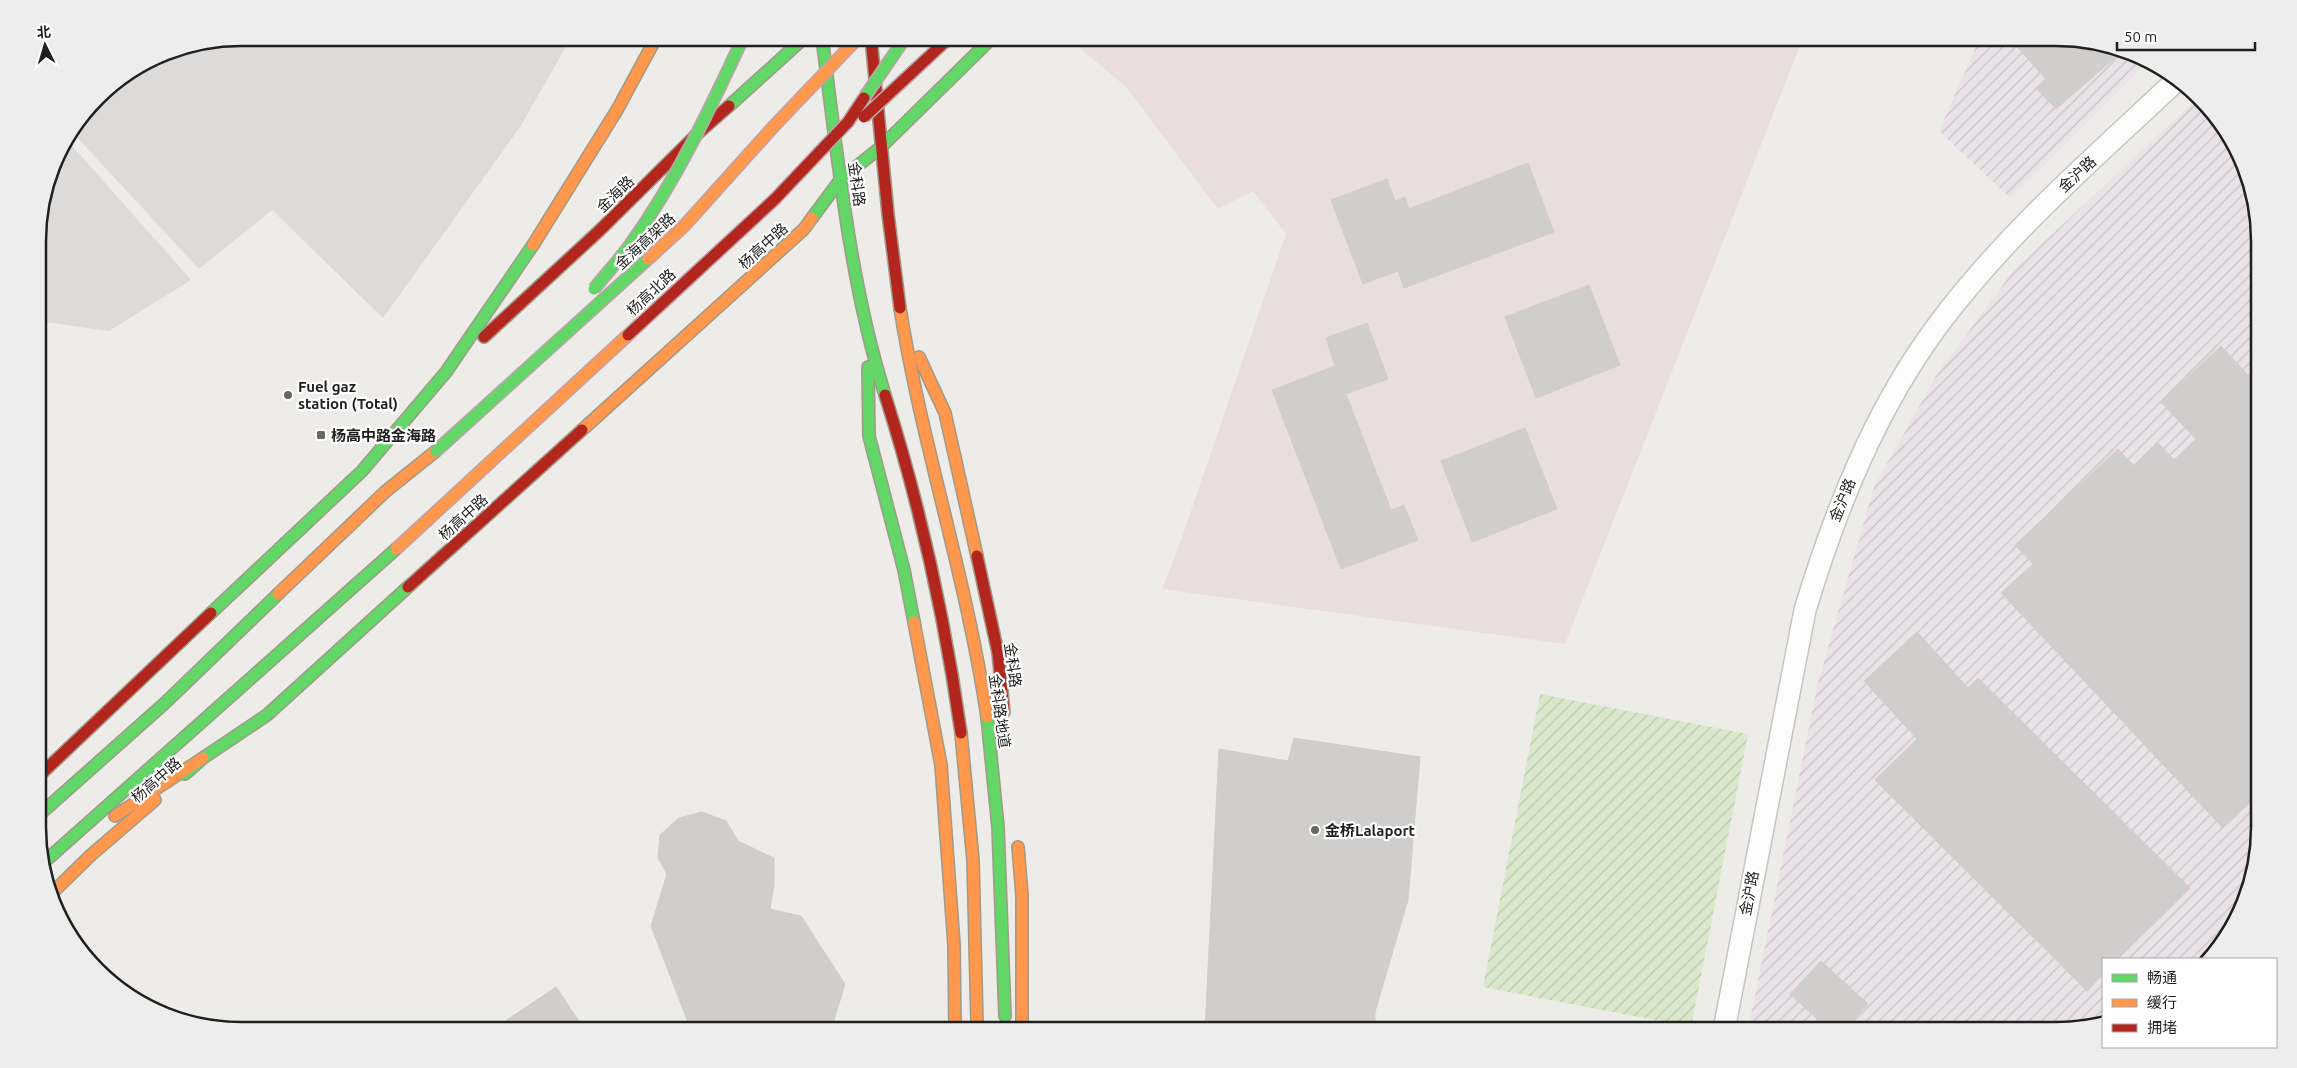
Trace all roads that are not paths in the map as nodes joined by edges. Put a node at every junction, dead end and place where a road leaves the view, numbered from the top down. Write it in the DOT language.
graph roads {
  1 [pos="652,46"];
  2 [pos="739,46"];
  3 [pos="795,46"];
  4 [pos="823,46"];
  5 [pos="850,46"];
  6 [pos="872,46"];
  7 [pos="900,46"];
  8 [pos="940,46"];
  9 [pos="984,46"];
  10 [pos="2172,85"];
  11 [pos="882,146"];
  12 [pos="841,179"];
  13 [pos="775,199"];
  14 [pos="588,295"];
  15 [pos="576,308"];
  16 [pos="902,318"];
  17 [pos="867,333"];
  18 [pos="446,372"];
  19 [pos="920,416"];
  20 [pos="436,451"];
  21 [pos="1005,721"];
  22 [pos="203,758"];
  23 [pos="148,768"];
  24 [pos="46,769"];
  25 [pos="46,809"];
  26 [pos="1016,837"];
  27 [pos="49,858"];
  28 [pos="49,859"];
  29 [pos="57,888"];
  30 [pos="1005,1016"];
  31 [pos="955,1022"];
  32 [pos="977,1022"];
  33 [pos="1022,1022"];
  34 [pos="1726,1022"];
  1 -- 18 [label="main road"];
  2 -- 14 [label="main road, bridge"];
  3 -- 18 [label="main road, 金海路"];
  4 -- 12 [label="main road, 金科路"];
  5 -- 20 [label="main road, 金海高架路, bridge"];
  6 -- 11 [label="main road, 金科路"];
  7 -- 13 [label="main road, 杨高北路, bridge"];
  8 -- 13 [label="main road, bridge"];
  9 -- 11 [label="main road"];
  10 -- 34 [label="street, 金沪路"];
  11 -- 12 [label="main road, 杨高中路"];
  11 -- 16 [label="main road, 金科路"];
  12 -- 17 [label="main road, 金科路"];
  12 -- 22 [label="main road, 杨高中路"];
  13 -- 23 [label="main road, 杨高北路, bridge"];
  15 -- 20 [label="main road, bridge"];
  16 -- 19 [label="main road, 金科路"];
  16 -- 21 [label="main road, 金科路"];
  17 -- 31 [label="main road, 金科路"];
  17 -- 32 [label="main road, 金科路"];
  18 -- 24 [label="main road"];
  19 -- 30 [label="main road, 金科路地道"];
  20 -- 25 [label="main road"];
  22 -- 28 [label="main road"];
  22 -- 29 [label="main road, 杨高中路"];
  23 -- 27 [label="main road, 杨高中路"];
  26 -- 33 [label="main road"];
}
